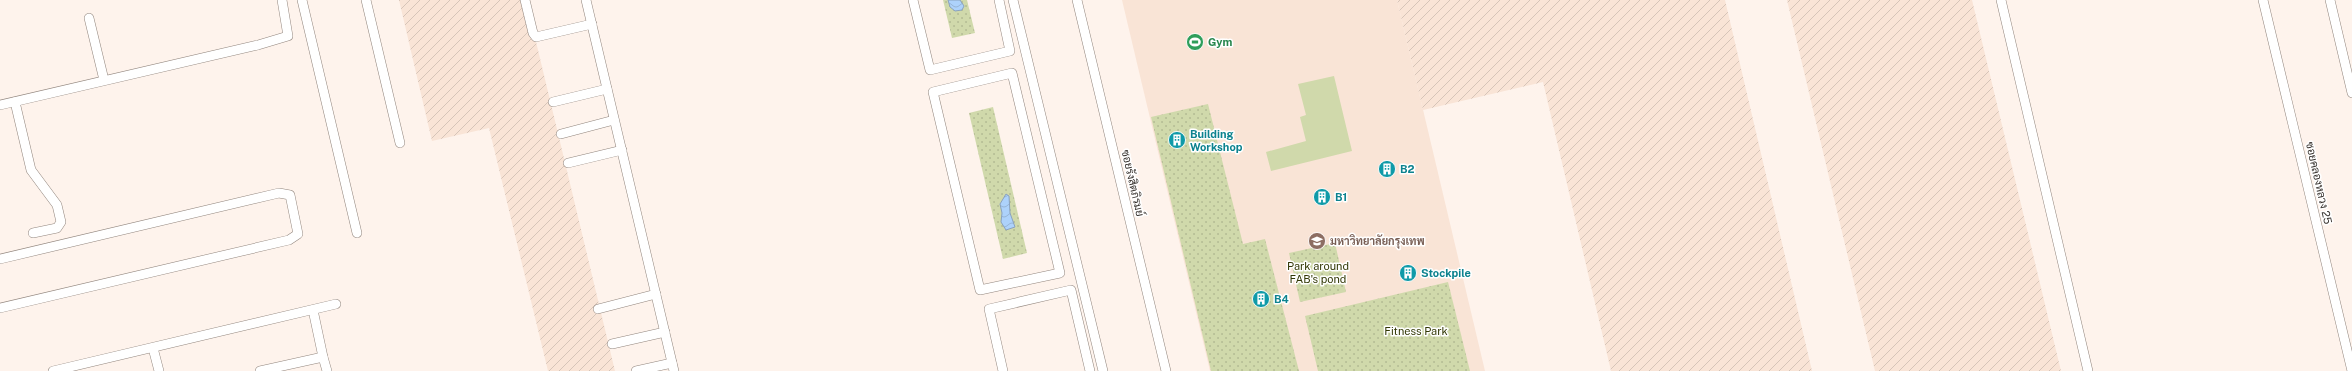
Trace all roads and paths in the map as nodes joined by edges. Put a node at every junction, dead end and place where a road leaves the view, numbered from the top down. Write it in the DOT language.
graph roads {
  1 [pos="282,0"];
  2 [pos="302,0"];
  3 [pos="366,0"];
  4 [pos="525,0"];
  5 [pos="586,0"];
  6 [pos="913,0"];
  7 [pos="999,0"];
  8 [pos="1013,0"];
  9 [pos="1077,0"];
  10 [pos="2001,0"];
  11 [pos="2263,0"];
  12 [pos="2330,0"];
  13 [pos="89,18"];
  14 [pos="592,24"];
  15 [pos="104,80"];
  16 [pos="607,89"];
  17 [pos="2352,94"];
  18 [pos="15,102"];
  19 [pos="553,102"];
  20 [pos="0,105"];
  21 [pos="614,120"];
  22 [pos="561,134"];
  23 [pos="400,143"];
  24 [pos="622,150"];
  25 [pos="568,164"];
  26 [pos="1053,166"];
  27 [pos="1037,170"];
  28 [pos="33,233"];
  29 [pos="357,233"];
  30 [pos="0,259"];
  31 [pos="656,294"];
  32 [pos="336,304"];
  33 [pos="0,308"];
  34 [pos="598,309"];
  35 [pos="313,310"];
  36 [pos="665,332"];
  37 [pos="612,344"];
  38 [pos="153,348"];
  39 [pos="323,357"];
  40 [pos="673,367"];
  41 [pos="68,369"];
  42 [pos="53,371"];
  43 [pos="159,371"];
  44 [pos="260,371"];
  45 [pos="327,371"];
  46 [pos="636,371"];
  47 [pos="1003,371"];
  48 [pos="1090,371"];
  49 [pos="1103,371"];
  50 [pos="1166,371"];
  51 [pos="2088,371"];
  52 [pos="2352,371"];
  1 -- 15 [label="street"];
  2 -- 29 [label="street"];
  3 -- 23 [label="street"];
  4 -- 14 [label="street"];
  5 -- 14 [label="street"];
  6 -- 7 [label="street"];
  8 -- 26 [label="street"];
  9 -- 50 [label="street, ซอยรังสิตภิรมย์"];
  10 -- 51 [label="street"];
  11 -- 52 [label="street, ซอยคลองหลวง 25"];
  12 -- 17 [label="street"];
  13 -- 15 [label="street"];
  14 -- 16 [label="street"];
  15 -- 18 [label="street"];
  16 -- 19 [label="street"];
  16 -- 21 [label="street"];
  18 -- 20 [label="street"];
  18 -- 28 [label="street"];
  21 -- 22 [label="street"];
  21 -- 24 [label="street"];
  24 -- 25 [label="street"];
  24 -- 31 [label="street"];
  26 -- 27 [label="street"];
  26 -- 49 [label="street"];
  27 -- 27 [label="street"];
  30 -- 33 [label="street"];
  31 -- 34 [label="street"];
  31 -- 36 [label="street"];
  32 -- 35 [label="street"];
  35 -- 38 [label="street"];
  35 -- 39 [label="street"];
  36 -- 37 [label="street"];
  36 -- 40 [label="street"];
  38 -- 41 [label="street"];
  38 -- 43 [label="street"];
  39 -- 44 [label="street"];
  39 -- 45 [label="street"];
  40 -- 46 [label="street"];
  41 -- 42 [label="street"];
  47 -- 48 [label="street"];
}
